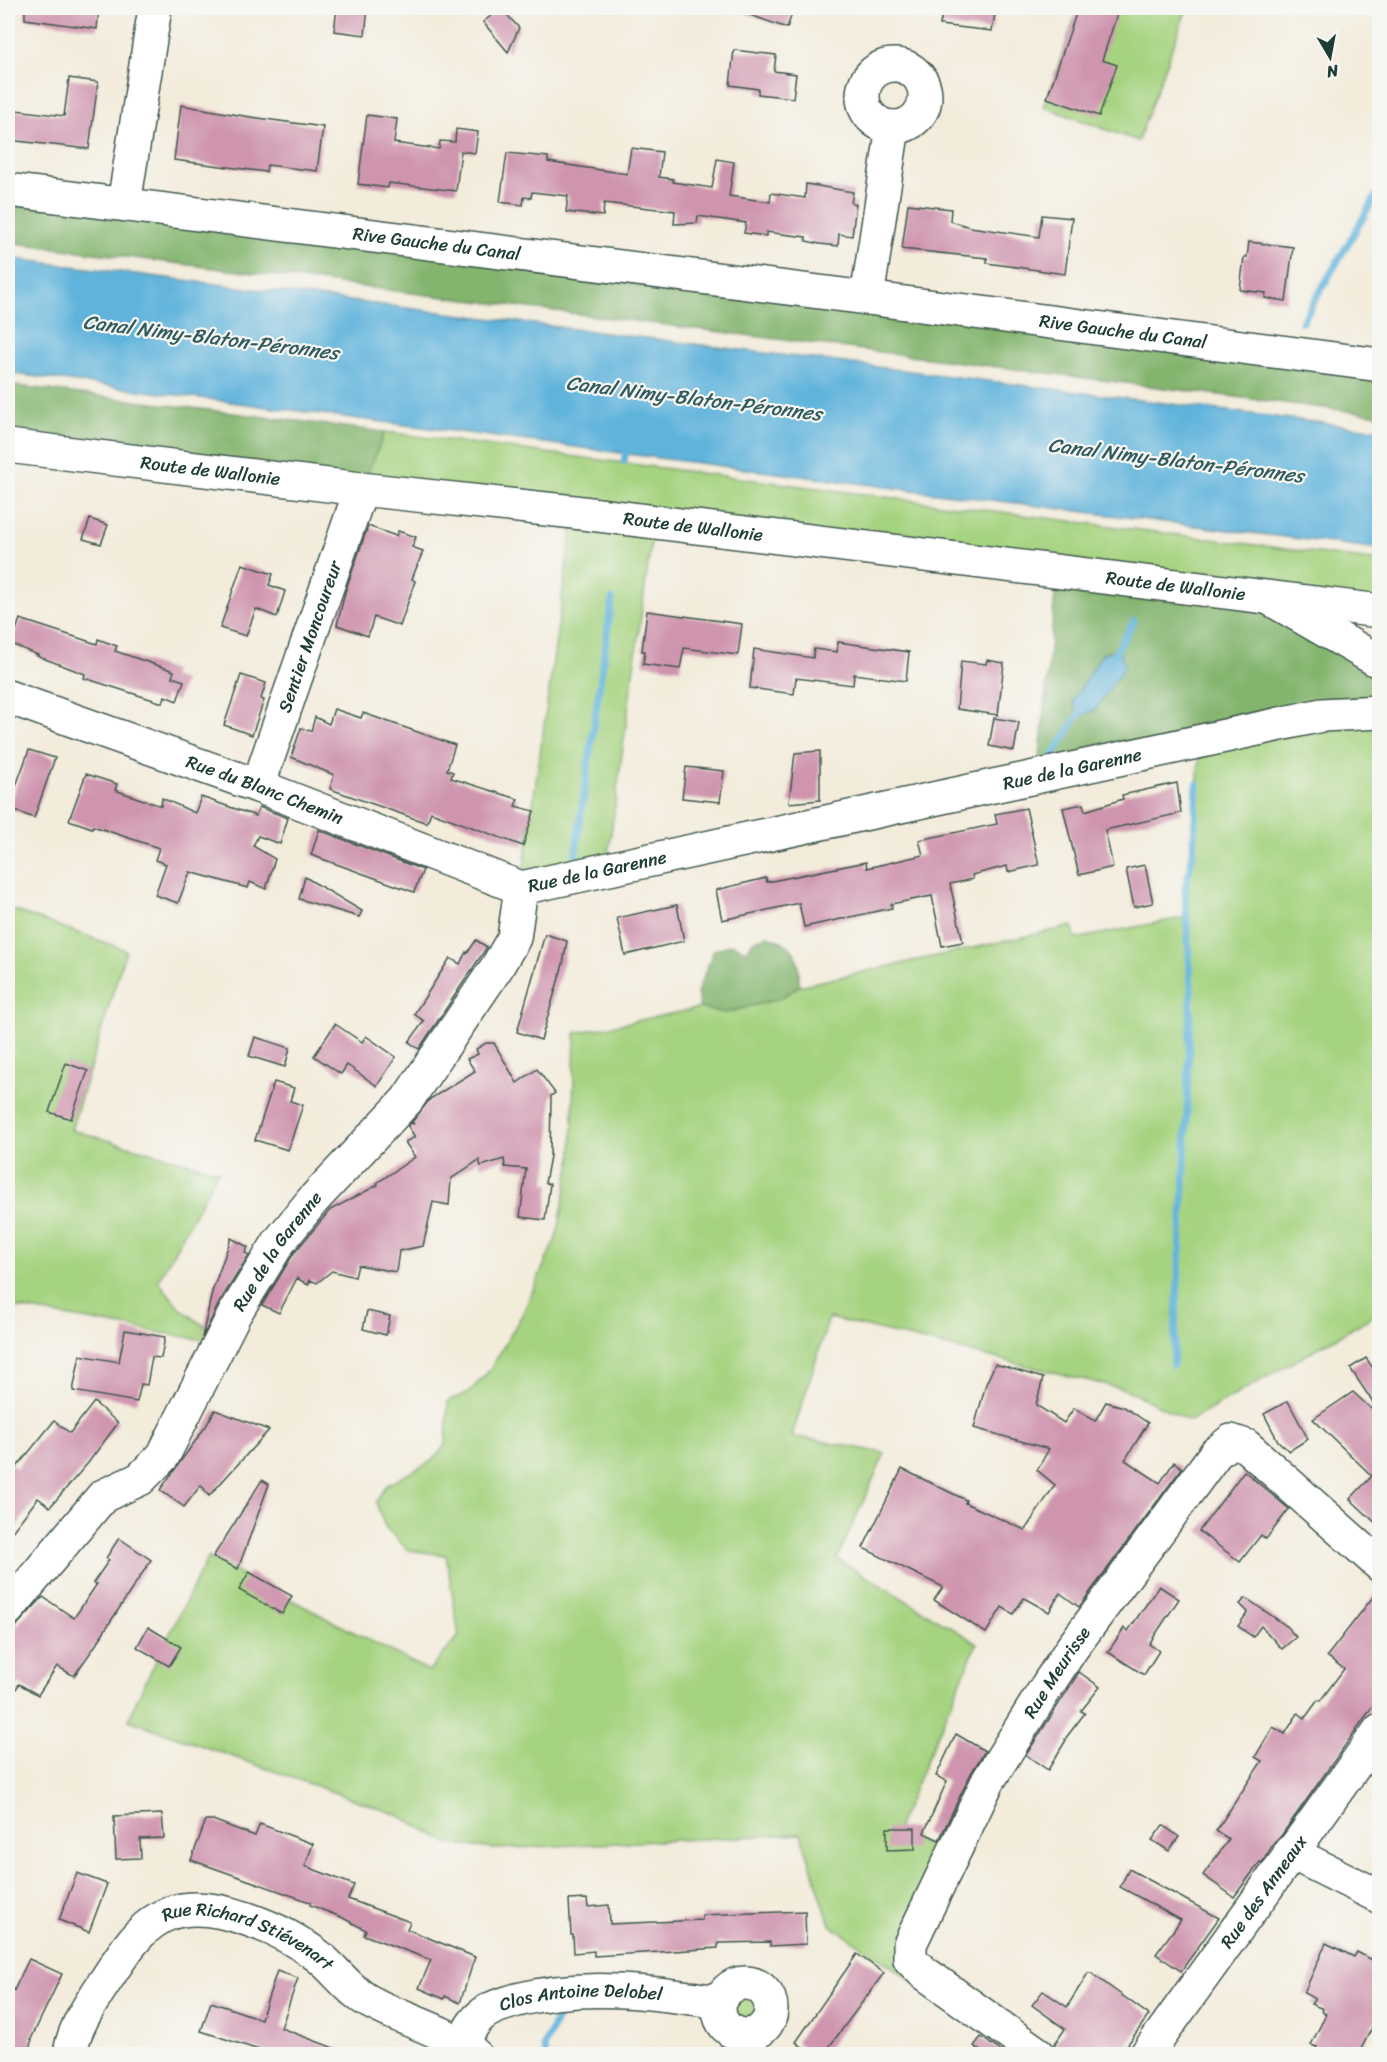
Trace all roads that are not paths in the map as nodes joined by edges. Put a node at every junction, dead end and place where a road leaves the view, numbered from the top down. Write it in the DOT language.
graph roads {
  1 [pos="155,8"];
  2 [pos="893,127"];
  3 [pos="8,190"];
  4 [pos="124,204"];
  5 [pos="867,298"];
  6 [pos="1380,365"];
  7 [pos="8,446"];
  8 [pos="361,489"];
  9 [pos="1269,598"];
  10 [pos="1380,611"];
  11 [pos="1380,662"];
  12 [pos="8,697"];
  13 [pos="1380,712"];
  14 [pos="258,786"];
  15 [pos="521,888"];
  16 [pos="1380,1565"];
  17 [pos="8,1609"];
  18 [pos="1380,1730"];
  19 [pos="1290,1852"];
  20 [pos="1380,1897"];
  21 [pos="719,2002"];
  22 [pos="468,2049"];
  23 [pos="70,2055"];
  24 [pos="1038,2055"];
  25 [pos="1147,2055"];
  1 -- 4 [label="street"];
  2 -- 5 [label="street"];
  3 -- 4 [label="street, Rive Gauche du Canal"];
  4 -- 5 [label="street, Rive Gauche du Canal"];
  5 -- 6 [label="street, Rive Gauche du Canal"];
  7 -- 8 [label="street, Route de Wallonie"];
  8 -- 9 [label="street, Route de Wallonie"];
  8 -- 14 [label="street, Sentier Moncoureur"];
  9 -- 10 [label="street, Route de Wallonie"];
  9 -- 11 [label="street"];
  12 -- 14 [label="street, Rue du Blanc Chemin"];
  13 -- 15 [label="street, Rue de la Garenne"];
  14 -- 15 [label="street, Rue du Blanc Chemin"];
  15 -- 17 [label="street, Rue de la Garenne"];
  16 -- 24 [label="street, Rue Meurisse"];
  18 -- 19 [label="street, Rue des Anneaux"];
  19 -- 20 [label="street"];
  19 -- 25 [label="street, Rue des Anneaux"];
  21 -- 22 [label="street, Clos Antoine Delobel"];
  22 -- 23 [label="street, Rue Richard Stiévenart"];
}
